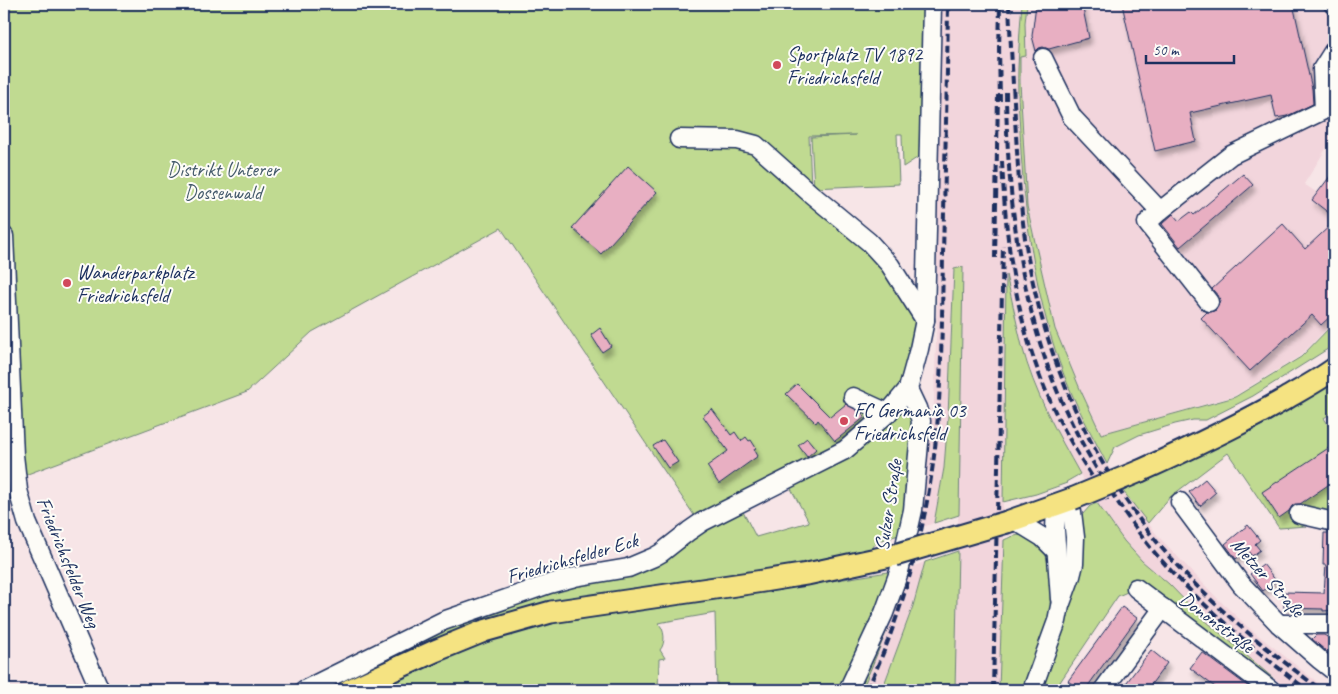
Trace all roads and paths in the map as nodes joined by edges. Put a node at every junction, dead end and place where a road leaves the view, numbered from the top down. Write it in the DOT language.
graph roads {
  1 [pos="932,4"];
  2 [pos="1334,50"];
  3 [pos="1043,58"];
  4 [pos="680,139"];
  5 [pos="1160,211"];
  6 [pos="4,236"];
  7 [pos="1209,302"];
  8 [pos="925,320"];
  9 [pos="1334,369"];
  10 [pos="908,389"];
  11 [pos="853,397"];
  12 [pos="888,412"];
  13 [pos="1066,501"];
  14 [pos="1180,502"];
  15 [pos="1299,514"];
  16 [pos="1010,521"];
  17 [pos="1334,522"];
  18 [pos="1056,551"];
  19 [pos="1136,588"];
  20 [pos="1060,606"];
  21 [pos="1163,608"];
  22 [pos="1279,624"];
  23 [pos="1334,624"];
  24 [pos="1334,671"];
  25 [pos="1265,688"];
  26 [pos="100,690"];
  27 [pos="304,690"];
  28 [pos="349,690"];
  29 [pos="848,690"];
  30 [pos="1032,690"];
  31 [pos="1103,690"];
  1 -- 8 [label="street"];
  2 -- 5 [label="street"];
  3 -- 5 [label="street"];
  4 -- 8 [label="street"];
  5 -- 7 [label="street"];
  6 -- 26 [label="street, Friedrichsfelder Weg"];
  8 -- 10 [label="street"];
  9 -- 13 [label="main road, bridge"];
  10 -- 12 [label="street, Friedrichsfelder Eck"];
  10 -- 29 [label="street, Sulzer Straße"];
  11 -- 12 [label="street"];
  12 -- 27 [label="street, Friedrichsfelder Eck"];
  13 -- 16 [label="main road"];
  13 -- 18 [label="street"];
  13 -- 20 [label="street"];
  14 -- 22 [label="street, Metzer Straße"];
  15 -- 17 [label="street"];
  16 -- 18 [label="street"];
  16 -- 28 [label="main road, bridge"];
  18 -- 20 [label="street"];
  19 -- 21 [label="street, Dononstraße"];
  20 -- 30 [label="street"];
  21 -- 25 [label="street, Dononstraße"];
  21 -- 31 [label="street"];
  22 -- 23 [label="street"];
  22 -- 24 [label="street, Metzer Straße"];
}
